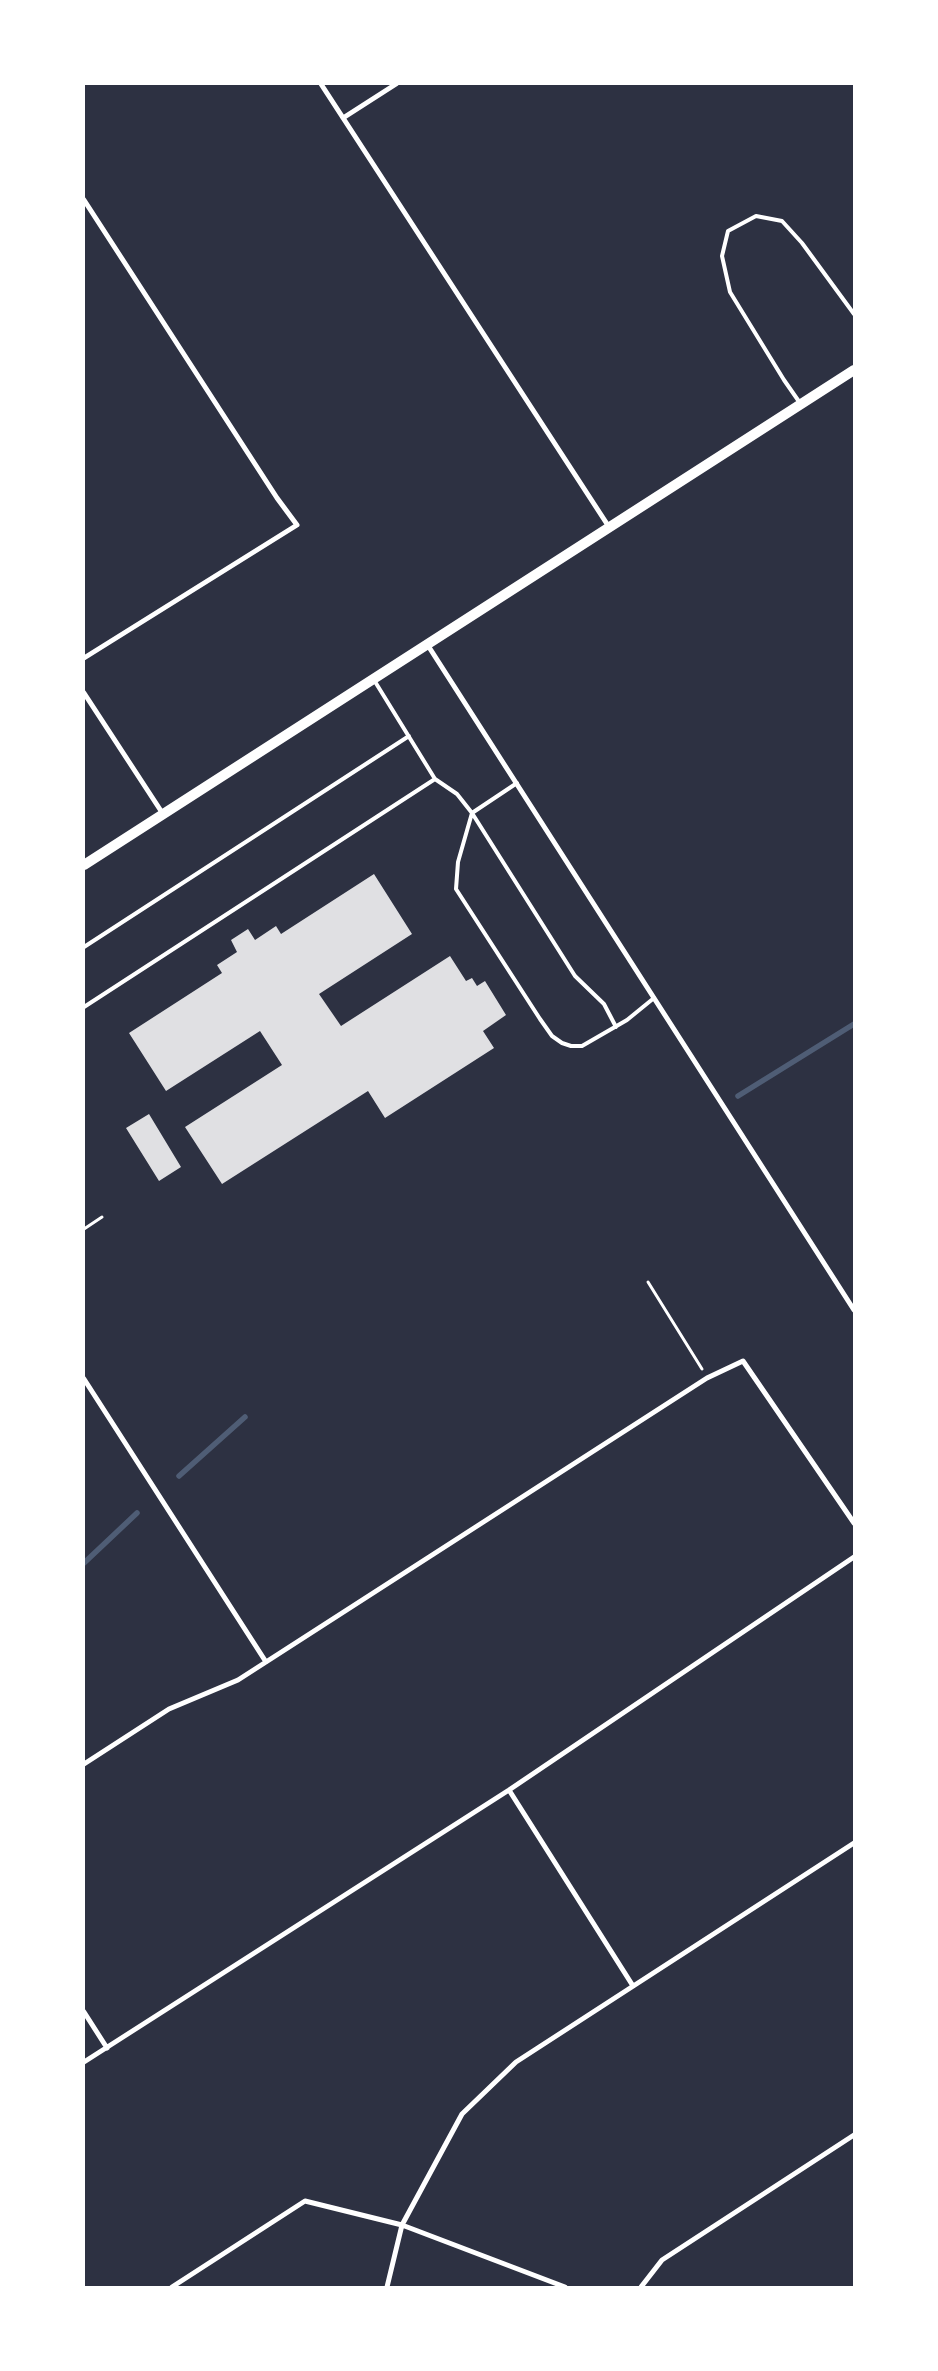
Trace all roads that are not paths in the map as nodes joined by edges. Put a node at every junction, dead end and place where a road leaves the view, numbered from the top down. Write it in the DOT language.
graph roads {
  1 [pos="321,84"];
  2 [pos="396,84"];
  3 [pos="343,118"];
  4 [pos="84,200"];
  5 [pos="854,314"];
  6 [pos="854,370"];
  7 [pos="801,404"];
  8 [pos="609,528"];
  9 [pos="427,644"];
  10 [pos="84,658"];
  11 [pos="374,679"];
  12 [pos="84,693"];
  13 [pos="409,736"];
  14 [pos="435,779"];
  15 [pos="517,783"];
  16 [pos="472,813"];
  17 [pos="163,814"];
  18 [pos="84,865"];
  19 [pos="84,947"];
  20 [pos="655,997"];
  21 [pos="84,1007"];
  22 [pos="616,1027"];
  23 [pos="854,1310"];
  24 [pos="84,1379"];
  25 [pos="854,1523"];
  26 [pos="854,1557"];
  27 [pos="266,1662"];
  28 [pos="84,1764"];
  29 [pos="509,1790"];
  30 [pos="854,1843"];
  31 [pos="633,1986"];
  32 [pos="84,2012"];
  33 [pos="107,2048"];
  34 [pos="84,2062"];
  35 [pos="854,2135"];
  36 [pos="402,2225"];
  37 [pos="172,2287"];
  38 [pos="387,2287"];
  39 [pos="565,2287"];
  40 [pos="641,2287"];
  1 -- 3 [label="street"];
  2 -- 3 [label="street"];
  3 -- 8 [label="street"];
  4 -- 10 [label="street"];
  5 -- 7 [label="lane"];
  6 -- 7 [label="main road"];
  7 -- 8 [label="main road"];
  8 -- 9 [label="main road"];
  9 -- 11 [label="main road"];
  9 -- 15 [label="street"];
  11 -- 13 [label="lane"];
  11 -- 17 [label="main road"];
  12 -- 17 [label="street"];
  13 -- 14 [label="lane"];
  13 -- 19 [label="lane"];
  14 -- 16 [label="lane"];
  14 -- 21 [label="lane"];
  15 -- 16 [label="lane"];
  15 -- 20 [label="street"];
  16 -- 22 [label="lane"];
  16 -- 22 [label="lane"];
  17 -- 18 [label="main road"];
  20 -- 22 [label="lane"];
  20 -- 23 [label="street"];
  24 -- 27 [label="street"];
  25 -- 27 [label="street"];
  26 -- 29 [label="street"];
  27 -- 28 [label="street"];
  29 -- 31 [label="street"];
  29 -- 33 [label="street"];
  30 -- 31 [label="street"];
  31 -- 36 [label="street"];
  32 -- 33 [label="street"];
  33 -- 34 [label="street"];
  35 -- 40 [label="street"];
  36 -- 37 [label="street"];
  36 -- 38 [label="street"];
  36 -- 39 [label="street"];
}
